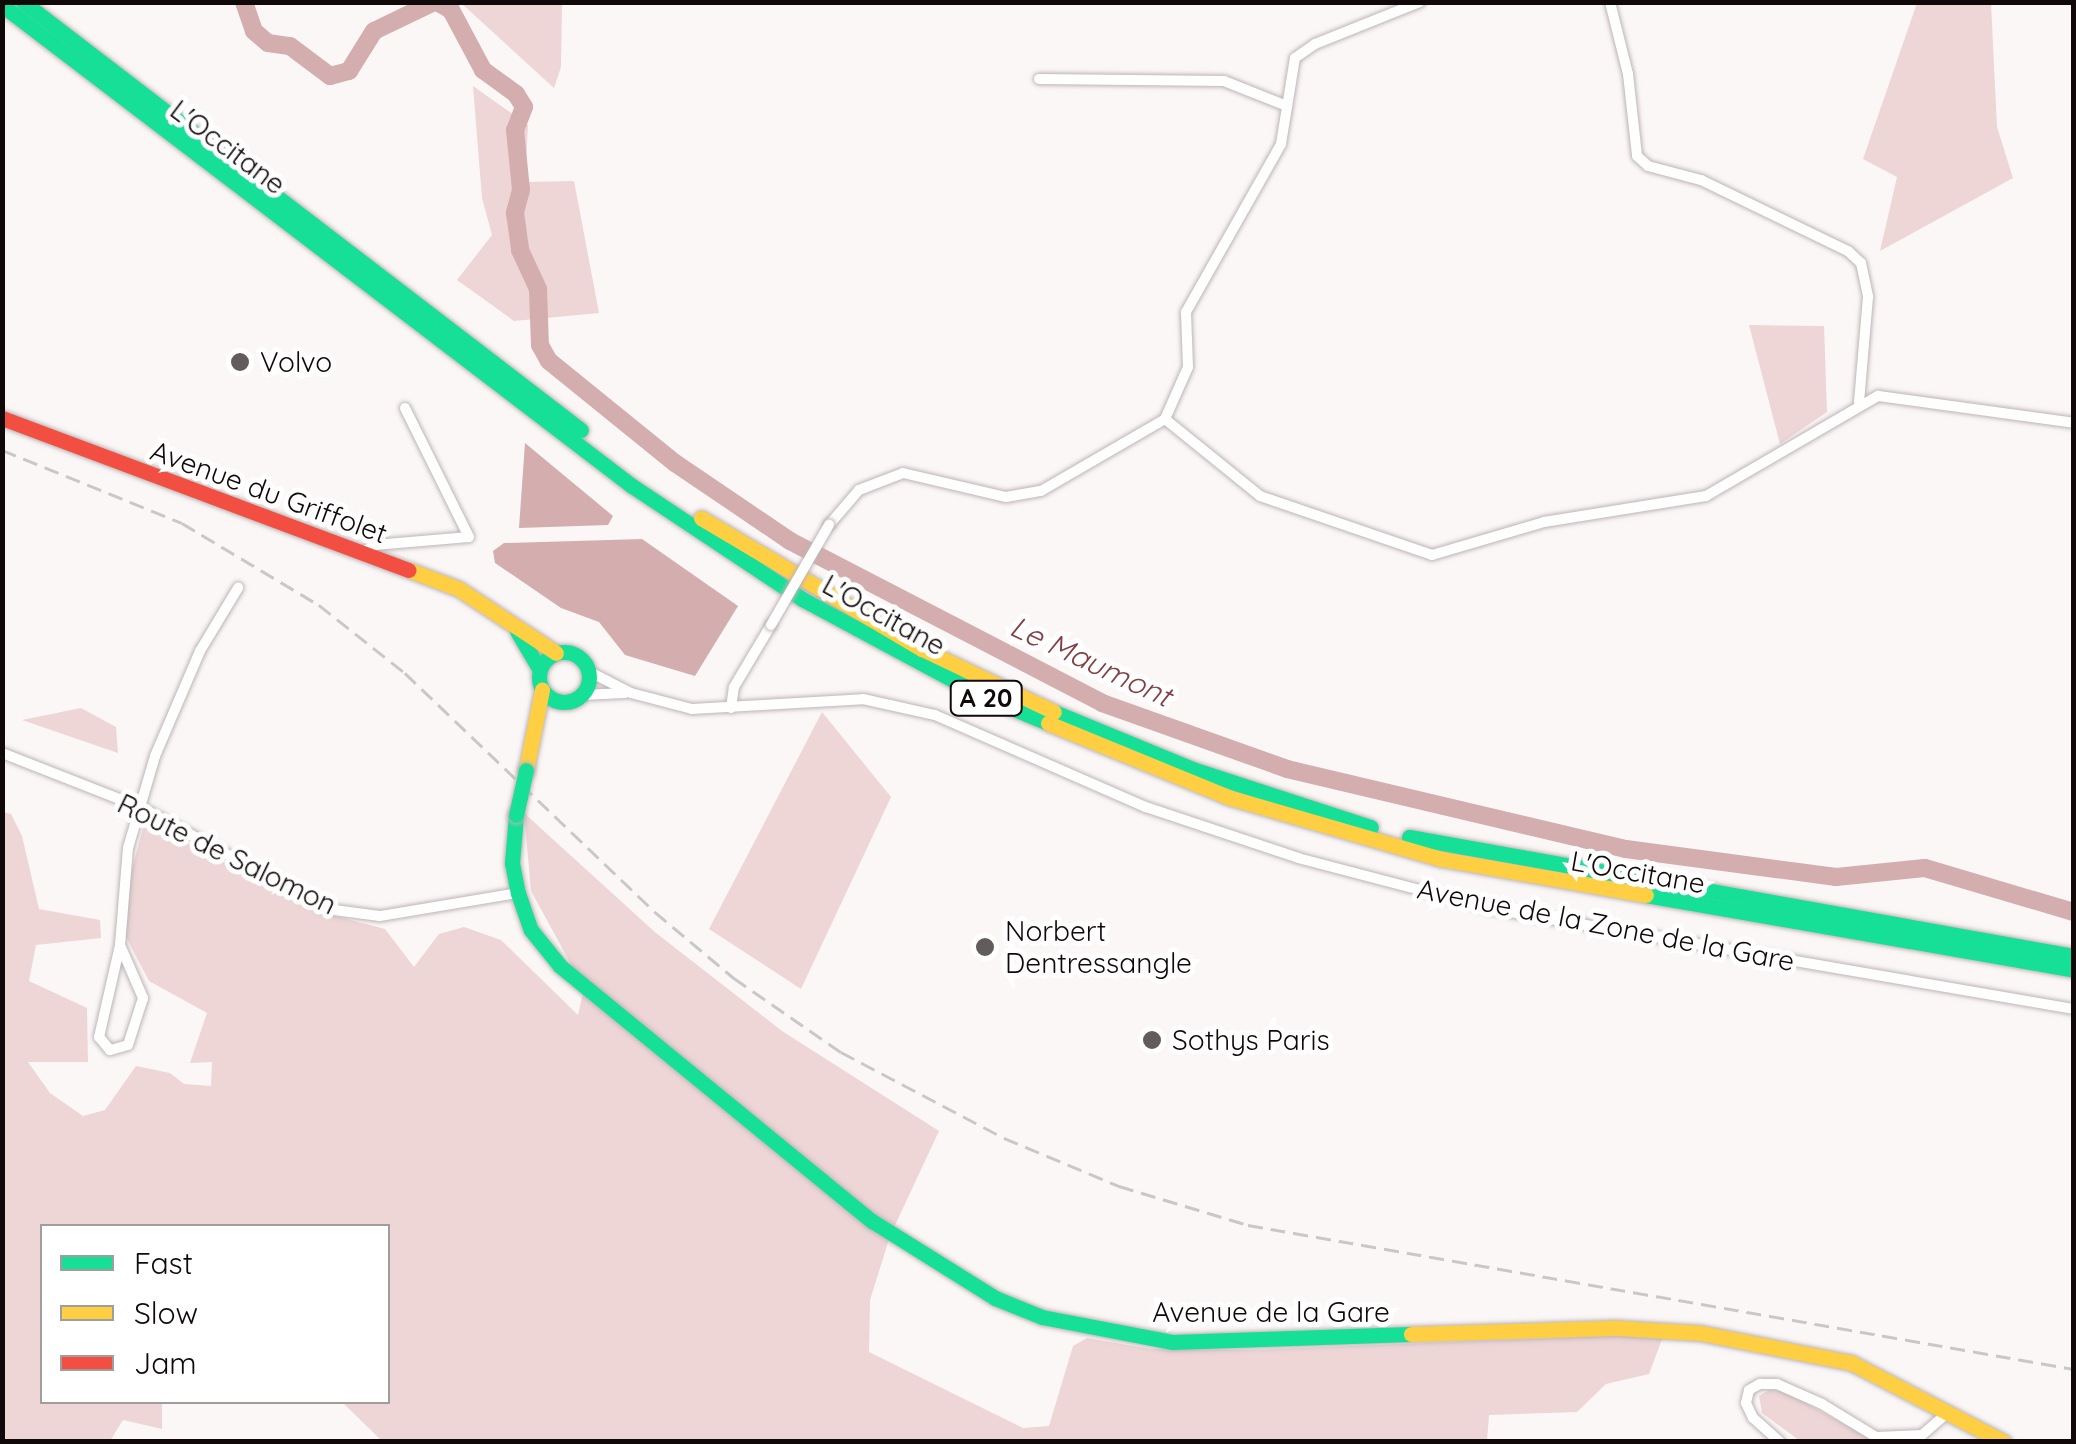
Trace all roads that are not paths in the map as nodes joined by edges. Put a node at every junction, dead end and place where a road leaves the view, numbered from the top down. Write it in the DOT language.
graph roads {
  1 [pos="23,2"];
  2 [pos="1420,2"];
  3 [pos="1610,2"];
  4 [pos="2,5"];
  5 [pos="1039,79"];
  6 [pos="1288,106"];
  7 [pos="1858,403"];
  8 [pos="404,408"];
  9 [pos="2,418"];
  10 [pos="1165,419"];
  11 [pos="2074,423"];
  12 [pos="362,553"];
  13 [pos="238,588"];
  14 [pos="512,624"];
  15 [pos="556,654"];
  16 [pos="540,670"];
  17 [pos="588,671"];
  18 [pos="542,690"];
  19 [pos="631,693"];
  20 [pos="582,694"];
  21 [pos="560,702"];
  22 [pos="731,708"];
  23 [pos="535,734"];
  24 [pos="2,753"];
  25 [pos="140,807"];
  26 [pos="518,893"];
  27 [pos="120,945"];
  28 [pos="2074,956"];
  29 [pos="2074,970"];
  30 [pos="2074,1008"];
  31 [pos="1946,1412"];
  32 [pos="1780,1442"];
  33 [pos="2004,1442"];
  1 -- 28 [label="main road, L'Occitane / A 20"];
  2 -- 6 [label="street"];
  3 -- 7 [label="street"];
  4 -- 29 [label="main road, L'Occitane / A 20"];
  5 -- 6 [label="street"];
  6 -- 10 [label="street"];
  7 -- 10 [label="street"];
  7 -- 11 [label="street"];
  8 -- 12 [label="street"];
  9 -- 12 [label="main road, Avenue du Griffolet"];
  10 -- 22 [label="street, bridge"];
  12 -- 14 [label="main road, Avenue du Griffolet"];
  13 -- 25 [label="street"];
  14 -- 15 [label="main road, Avenue du Griffolet"];
  14 -- 16 [label="main road"];
  15 -- 16 [label="main road"];
  15 -- 17 [label="main road"];
  16 -- 18 [label="main road"];
  17 -- 19 [label="street, Avenue de la Zone de la Gare"];
  17 -- 20 [label="main road"];
  18 -- 21 [label="main road"];
  18 -- 23 [label="main road, Avenue de la Gare"];
  19 -- 20 [label="street, Avenue de la Zone de la Gare"];
  19 -- 22 [label="street, Avenue de la Zone de la Gare"];
  20 -- 21 [label="main road"];
  21 -- 23 [label="main road"];
  22 -- 30 [label="street, Avenue de la Zone de la Gare"];
  23 -- 26 [label="main road, Avenue de la Gare, bridge"];
  24 -- 25 [label="street, Route de Salomon"];
  25 -- 26 [label="street, Route de Salomon"];
  25 -- 27 [label="street"];
  26 -- 31 [label="main road, Avenue de la Gare"];
  27 -- 27 [label="street"];
  31 -- 32 [label="street"];
  31 -- 33 [label="main road, Avenue de la Gare"];
}
